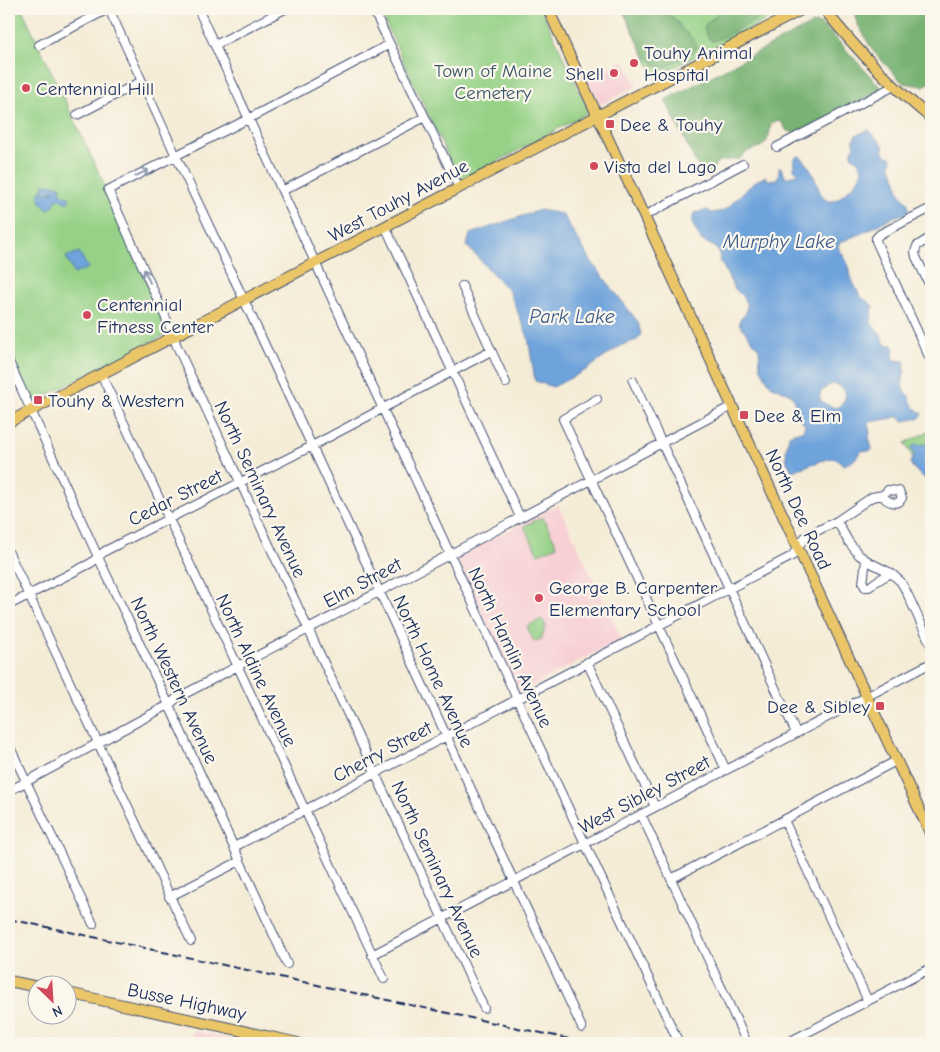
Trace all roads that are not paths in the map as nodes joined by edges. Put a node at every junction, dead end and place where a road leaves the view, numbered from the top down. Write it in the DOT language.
graph roads {
  1 [pos="109,9"];
  2 [pos="198,9"];
  3 [pos="285,9"];
  4 [pos="373,9"];
  5 [pos="548,9"];
  6 [pos="803,9"];
  7 [pos="824,9"];
  8 [pos="390,44"];
  9 [pos="39,45"];
  10 [pos="215,45"];
  11 [pos="142,81"];
  12 [pos="894,86"];
  13 [pos="77,114"];
  14 [pos="597,116"];
  15 [pos="425,117"];
  16 [pos="931,118"];
  17 [pos="248,119"];
  18 [pos="777,147"];
  19 [pos="176,156"];
  20 [pos="743,164"];
  21 [pos="458,188"];
  22 [pos="282,191"];
  23 [pos="931,208"];
  24 [pos="644,216"];
  25 [pos="386,226"];
  26 [pos="931,238"];
  27 [pos="315,263"];
  28 [pos="462,286"];
  29 [pos="931,288"];
  30 [pos="244,300"];
  31 [pos="174,336"];
  32 [pos="491,352"];
  33 [pos="931,361"];
  34 [pos="9,362"];
  35 [pos="453,372"];
  36 [pos="101,374"];
  37 [pos="633,382"];
  38 [pos="506,383"];
  39 [pos="596,399"];
  40 [pos="732,406"];
  41 [pos="382,408"];
  42 [pos="31,411"];
  43 [pos="9,422"];
  44 [pos="662,443"];
  45 [pos="312,446"];
  46 [pos="591,480"];
  47 [pos="240,482"];
  48 [pos="882,495"];
  49 [pos="520,517"];
  50 [pos="168,518"];
  51 [pos="837,521"];
  52 [pos="798,547"];
  53 [pos="9,553"];
  54 [pos="450,554"];
  55 [pos="98,557"];
  56 [pos="866,560"];
  57 [pos="891,573"];
  58 [pos="730,588"];
  59 [pos="379,591"];
  60 [pos="29,595"];
  61 [pos="9,605"];
  62 [pos="658,625"];
  63 [pos="308,629"];
  64 [pos="931,645"];
  65 [pos="587,662"];
  66 [pos="931,663"];
  67 [pos="237,666"];
  68 [pos="867,696"];
  69 [pos="517,699"];
  70 [pos="169,705"];
  71 [pos="796,733"];
  72 [pos="446,736"];
  73 [pos="98,744"];
  74 [pos="9,745"];
  75 [pos="896,761"];
  76 [pos="726,770"];
  77 [pos="376,772"];
  78 [pos="26,782"];
  79 [pos="9,791"];
  80 [pos="655,807"];
  81 [pos="305,810"];
  82 [pos="641,814"];
  83 [pos="784,820"];
  84 [pos="931,835"];
  85 [pos="584,844"];
  86 [pos="234,846"];
  87 [pos="240,861"];
  88 [pos="671,879"];
  89 [pos="514,881"];
  90 [pos="170,896"];
  91 [pos="443,918"];
  92 [pos="93,924"];
  93 [pos="191,941"];
  94 [pos="372,955"];
  95 [pos="287,964"];
  96 [pos="931,968"];
  97 [pos="384,979"];
  98 [pos="9,981"];
  99 [pos="28,985"];
  100 [pos="78,995"];
  101 [pos="868,1001"];
  102 [pos="484,1008"];
  103 [pos="582,1028"];
  104 [pos="298,1043"];
  105 [pos="679,1043"];
  106 [pos="747,1043"];
  107 [pos="787,1043"];
  1 -- 9 [label="street"];
  1 -- 11 [label="street, North Home Avenue"];
  2 -- 10 [label="street, North Hamlin Avenue"];
  3 -- 10 [label="street"];
  4 -- 8 [label="street"];
  5 -- 14 [label="main road, North Dee Road"];
  6 -- 14 [label="main road, West Touhy Avenue"];
  7 -- 12 [label="main road"];
  8 -- 15 [label="street"];
  8 -- 17 [label="street"];
  10 -- 17 [label="street, North Hamlin Avenue"];
  11 -- 13 [label="street"];
  11 -- 19 [label="street, North Home Avenue"];
  12 -- 16 [label="main road"];
  12 -- 18 [label="street"];
  14 -- 21 [label="main road, West Touhy Avenue"];
  14 -- 24 [label="main road, North Dee Road"];
  15 -- 21 [label="street"];
  15 -- 22 [label="street"];
  17 -- 19 [label="street"];
  17 -- 22 [label="street, North Hamlin Avenue"];
  19 -- 30 [label="street, North Home Avenue"];
  31 -- 19 [label="street, North Seminary Avenue, one-way"];
  20 -- 24 [label="street"];
  21 -- 25 [label="main road, West Touhy Avenue"];
  22 -- 27 [label="street, North Hamlin Avenue"];
  23 -- 33 [label="street"];
  24 -- 40 [label="main road, North Dee Road"];
  25 -- 27 [label="main road, West Touhy Avenue"];
  25 -- 35 [label="street"];
  26 -- 29 [label="street"];
  27 -- 30 [label="main road, West Touhy Avenue"];
  27 -- 41 [label="street, North Hamlin Avenue"];
  28 -- 32 [label="street"];
  30 -- 31 [label="main road, West Touhy Avenue"];
  30 -- 45 [label="street, North Home Avenue"];
  31 -- 36 [label="main road, West Touhy Avenue"];
  31 -- 47 [label="street, North Seminary Avenue"];
  32 -- 35 [label="street, Cedar Street"];
  32 -- 38 [label="street"];
  34 -- 42 [label="street, North Western Avenue"];
  35 -- 41 [label="street, Cedar Street"];
  35 -- 49 [label="street"];
  36 -- 42 [label="main road, West Touhy Avenue"];
  36 -- 50 [label="street, North Aldine Avenue"];
  37 -- 44 [label="street"];
  39 -- 46 [label="street"];
  40 -- 44 [label="street, Elm Street"];
  40 -- 52 [label="main road, North Dee Road"];
  41 -- 45 [label="street, Cedar Street"];
  41 -- 54 [label="street, North Hamlin Avenue"];
  42 -- 43 [label="main road, West Touhy Avenue"];
  42 -- 55 [label="street, North Western Avenue"];
  44 -- 46 [label="street, Elm Street"];
  44 -- 58 [label="street"];
  45 -- 47 [label="street, Cedar Street"];
  45 -- 59 [label="street, North Home Avenue"];
  46 -- 49 [label="street, Elm Street"];
  46 -- 62 [label="street"];
  47 -- 50 [label="street, Cedar Street"];
  47 -- 63 [label="street, North Seminary Avenue"];
  48 -- 51 [label="street, Cherry Street"];
  49 -- 54 [label="street, Elm Street"];
  50 -- 55 [label="street, Cedar Street"];
  50 -- 67 [label="street, North Aldine Avenue"];
  51 -- 52 [label="street, Cherry Street"];
  51 -- 56 [label="street"];
  52 -- 58 [label="street, Cherry Street"];
  52 -- 68 [label="main road, North Dee Road"];
  53 -- 60 [label="street"];
  54 -- 59 [label="street, Elm Street"];
  54 -- 69 [label="street, North Hamlin Avenue"];
  55 -- 60 [label="street, Cedar Street"];
  55 -- 70 [label="street, North Western Avenue"];
  56 -- 57 [label="street"];
  56 -- 57 [label="street"];
  57 -- 64 [label="street"];
  58 -- 62 [label="street, Cherry Street"];
  58 -- 71 [label="street"];
  59 -- 63 [label="street, Elm Street"];
  59 -- 72 [label="street, North Home Avenue"];
  60 -- 61 [label="street, Cedar Street"];
  60 -- 73 [label="street"];
  62 -- 65 [label="street, Cherry Street"];
  62 -- 76 [label="street"];
  63 -- 67 [label="street, Elm Street"];
  63 -- 77 [label="street, North Seminary Avenue"];
  65 -- 69 [label="street, Cherry Street"];
  65 -- 80 [label="street"];
  66 -- 68 [label="street, West Sibley Street"];
  67 -- 70 [label="street, Elm Street"];
  67 -- 81 [label="street, North Aldine Avenue"];
  68 -- 71 [label="street, West Sibley Street"];
  68 -- 75 [label="main road, North Dee Road"];
  69 -- 72 [label="street, Cherry Street"];
  69 -- 85 [label="street, North Hamlin Avenue"];
  70 -- 73 [label="street, Elm Street"];
  70 -- 86 [label="street, North Western Avenue"];
  71 -- 76 [label="street, West Sibley Street"];
  72 -- 77 [label="street, Cherry Street"];
  72 -- 89 [label="street, North Home Avenue"];
  73 -- 78 [label="street, Elm Street"];
  73 -- 90 [label="street"];
  74 -- 78 [label="street"];
  75 -- 83 [label="street"];
  75 -- 84 [label="main road, North Dee Road"];
  76 -- 80 [label="street, West Sibley Street"];
  77 -- 81 [label="street, Cherry Street"];
  77 -- 91 [label="street, North Seminary Avenue"];
  78 -- 79 [label="street, Elm Street"];
  78 -- 92 [label="street"];
  80 -- 82 [label="street, West Sibley Street"];
  81 -- 86 [label="street, Cherry Street"];
  81 -- 94 [label="street, North Aldine Avenue"];
  82 -- 85 [label="street, West Sibley Street"];
  82 -- 88 [label="street"];
  83 -- 88 [label="street"];
  83 -- 101 [label="street"];
  85 -- 89 [label="street, West Sibley Street"];
  85 -- 105 [label="street, North Hamlin Avenue"];
  86 -- 87 [label="street, North Western Avenue"];
  87 -- 90 [label="street"];
  87 -- 95 [label="street, North Western Avenue"];
  88 -- 106 [label="street"];
  89 -- 91 [label="street, West Sibley Street"];
  89 -- 103 [label="street, North Home Avenue"];
  90 -- 93 [label="street"];
  91 -- 94 [label="street, West Sibley Street"];
  91 -- 102 [label="street, North Seminary Avenue"];
  94 -- 97 [label="street, North Aldine Avenue"];
  96 -- 101 [label="street"];
  98 -- 99 [label="main road"];
  100 -- 104 [label="main road, Busse Highway"];
  101 -- 107 [label="street"];
}
